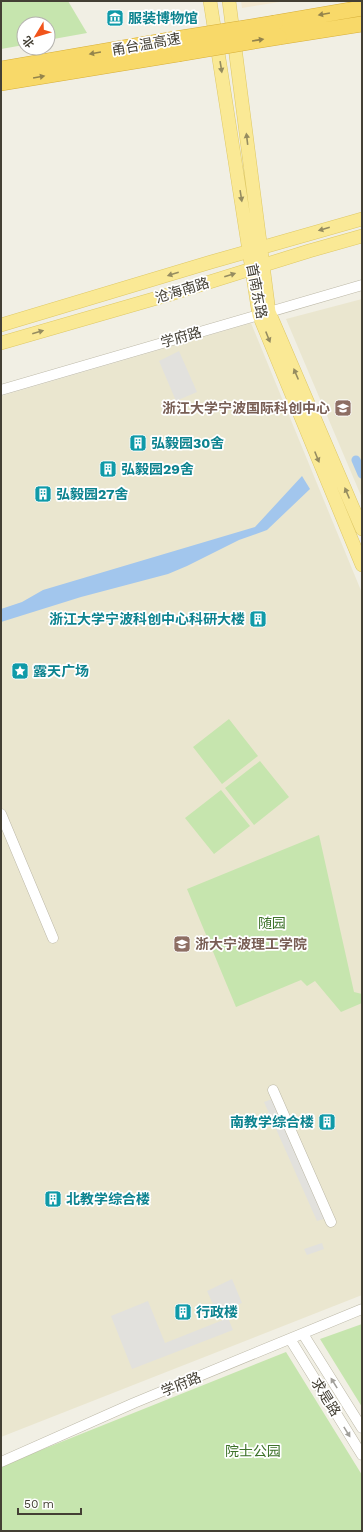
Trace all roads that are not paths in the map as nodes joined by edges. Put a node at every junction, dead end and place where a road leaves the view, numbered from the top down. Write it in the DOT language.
graph roads {
  1 [pos="210,1"];
  2 [pos="229,1"];
  3 [pos="362,8"];
  4 [pos="362,24"];
  5 [pos="277,30"];
  6 [pos="216,40"];
  7 [pos="176,46"];
  8 [pos="1,68"];
  9 [pos="1,84"];
  10 [pos="362,219"];
  11 [pos="362,236"];
  12 [pos="255,249"];
  13 [pos="258,267"];
  14 [pos="362,285"];
  15 [pos="264,313"];
  16 [pos="1,325"];
  17 [pos="1,343"];
  18 [pos="1,390"];
  19 [pos="362,529"];
  20 [pos="362,565"];
  21 [pos="1,814"];
  22 [pos="53,938"];
  23 [pos="273,1090"];
  24 [pos="330,1222"];
  25 [pos="362,1310"];
  26 [pos="303,1334"];
  27 [pos="290,1339"];
  28 [pos="362,1428"];
  29 [pos="362,1455"];
  30 [pos="1,1462"];
  1 -- 6 [label="main road, 首南东路"];
  12 -- 2 [label="main road, 首南东路, one-way"];
  3 -- 5 [label="highway, 甬台温高速, one-way"];
  4 -- 5 [label="highway, 甬台温高速"];
  5 -- 6 [label="highway, 甬台温高速, bridge"];
  6 -- 7 [label="highway, 甬台温高速, bridge"];
  6 -- 12 [label="main road, 首南东路, one-way"];
  7 -- 8 [label="highway, 甬台温高速, one-way"];
  9 -- 7 [label="highway, 甬台温高速, one-way"];
  10 -- 12 [label="main road, 沧海南路, one-way"];
  11 -- 13 [label="main road, 沧海南路"];
  12 -- 13 [label="main road, 首南东路"];
  12 -- 16 [label="main road, 沧海南路, one-way"];
  13 -- 15 [label="main road, 首南东路"];
  17 -- 13 [label="main road, 沧海南路, one-way"];
  14 -- 15 [label="street, 学府路"];
  15 -- 18 [label="street, 学府路"];
  19 -- 15 [label="main road, 首南东路, one-way"];
  15 -- 20 [label="main road, 首南东路, one-way"];
  21 -- 22 [label="street"];
  23 -- 24 [label="street"];
  25 -- 26 [label="street, 学府路"];
  26 -- 27 [label="street, 学府路"];
  28 -- 26 [label="street, 求是路, one-way"];
  27 -- 29 [label="street, 求是路, one-way"];
  27 -- 30 [label="street, 学府路"];
}
